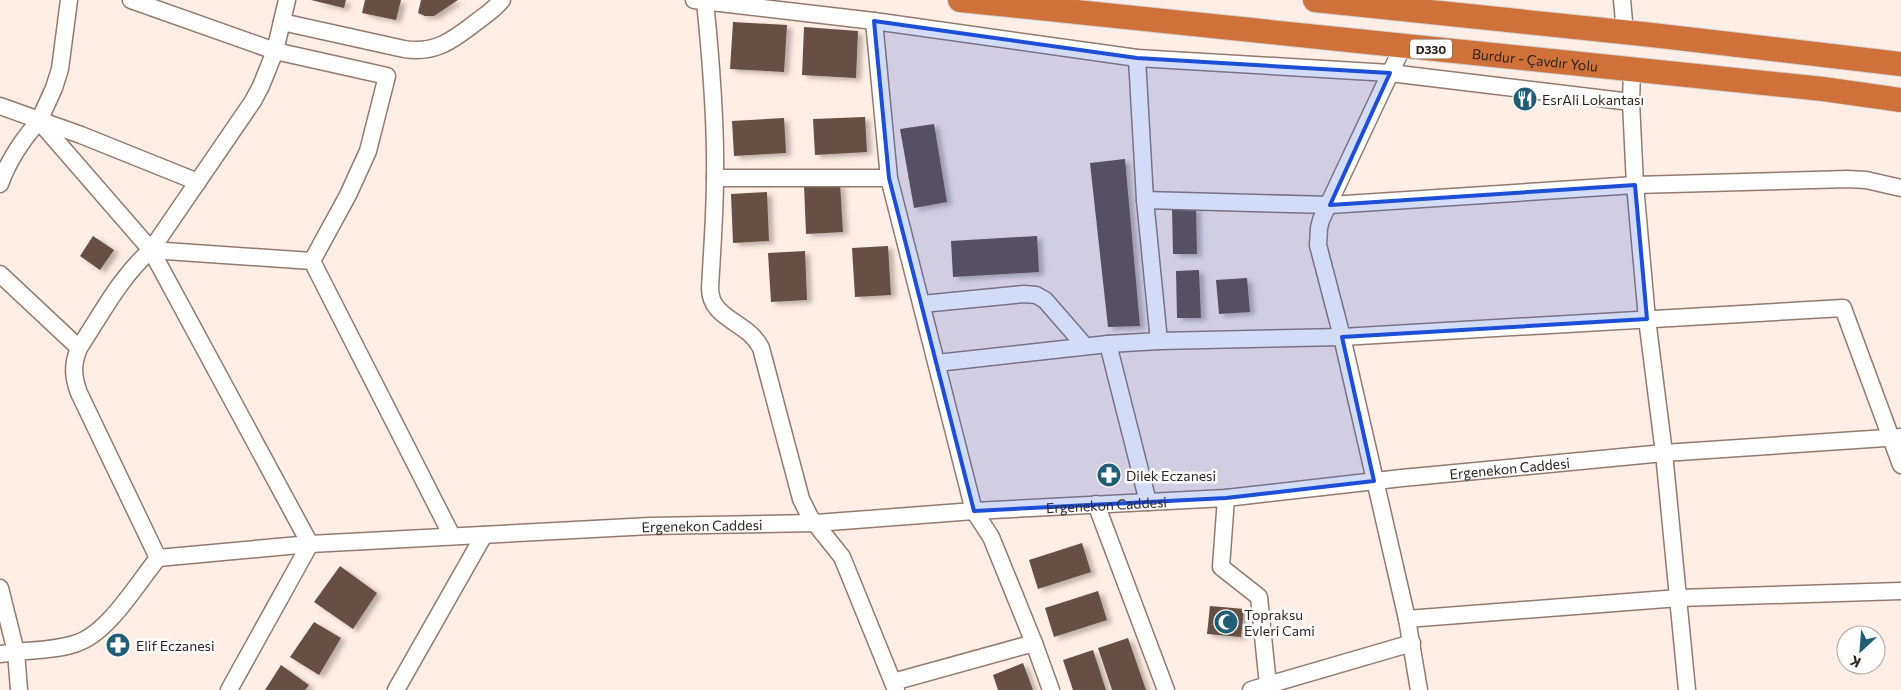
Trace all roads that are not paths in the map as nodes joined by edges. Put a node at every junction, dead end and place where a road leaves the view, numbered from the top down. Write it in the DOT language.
graph roads {
  1 [pos="68,0"];
  2 [pos="131,0"];
  3 [pos="287,0"];
  4 [pos="502,0"];
  5 [pos="960,0"];
  6 [pos="1315,0"];
  7 [pos="1622,0"];
  8 [pos="699,1"];
  9 [pos="874,21"];
  10 [pos="282,22"];
  11 [pos="1625,32"];
  12 [pos="1403,46"];
  13 [pos="275,51"];
  14 [pos="1137,58"];
  15 [pos="1901,64"];
  16 [pos="1632,70"];
  17 [pos="1390,73"];
  18 [pos="1901,100"];
  19 [pos="1631,102"];
  20 [pos="0,106"];
  21 [pos="40,121"];
  22 [pos="715,178"];
  23 [pos="889,178"];
  24 [pos="198,182"];
  25 [pos="0,184"];
  26 [pos="1635,185"];
  27 [pos="1901,188"];
  28 [pos="1144,200"];
  29 [pos="1330,205"];
  30 [pos="151,250"];
  31 [pos="312,260"];
  32 [pos="0,274"];
  33 [pos="922,304"];
  34 [pos="1647,319"];
  35 [pos="1342,337"];
  36 [pos="1159,341"];
  37 [pos="1108,344"];
  38 [pos="1085,346"];
  39 [pos="79,348"];
  40 [pos="936,363"];
  41 [pos="1895,437"];
  42 [pos="1664,453"];
  43 [pos="1901,465"];
  44 [pos="1374,480"];
  45 [pos="1226,498"];
  46 [pos="1148,502"];
  47 [pos="1096,504"];
  48 [pos="974,511"];
  49 [pos="816,523"];
  50 [pos="484,535"];
  51 [pos="452,536"];
  52 [pos="310,544"];
  53 [pos="158,558"];
  54 [pos="0,588"];
  55 [pos="1901,591"];
  56 [pos="1679,598"];
  57 [pos="1408,619"];
  58 [pos="1034,643"];
  59 [pos="1412,643"];
  60 [pos="8,653"];
  61 [pos="895,686"];
  62 [pos="1269,687"];
  63 [pos="19,690"];
  64 [pos="229,690"];
  65 [pos="396,690"];
  66 [pos="1050,690"];
  67 [pos="1166,690"];
  68 [pos="1251,690"];
  69 [pos="1419,690"];
  70 [pos="1687,690"];
  1 -- 21 [label="street"];
  2 -- 13 [label="street"];
  3 -- 10 [label="street"];
  4 -- 10 [label="street"];
  5 -- 12 [label="highway, Burdur - Çavdır Yolu / D330"];
  6 -- 11 [label="highway"];
  7 -- 11 [label="street"];
  8 -- 9 [label="street"];
  8 -- 22 [label="street"];
  9 -- 14 [label="street"];
  9 -- 23 [label="street"];
  10 -- 13 [label="street"];
  11 -- 15 [label="highway"];
  12 -- 16 [label="highway, Burdur - Çavdır Yolu / D330"];
  12 -- 17 [label="street"];
  13 -- 24 [label="street"];
  13 -- 31 [label="street"];
  14 -- 17 [label="street"];
  14 -- 28 [label="street"];
  16 -- 18 [label="highway, Burdur - Çavdır Yolu / D330"];
  16 -- 19 [label="street"];
  17 -- 19 [label="street"];
  17 -- 29 [label="street"];
  19 -- 26 [label="street"];
  20 -- 21 [label="street"];
  21 -- 24 [label="street"];
  21 -- 25 [label="street"];
  21 -- 30 [label="street"];
  22 -- 23 [label="street"];
  22 -- 49 [label="street"];
  23 -- 33 [label="street"];
  24 -- 30 [label="street"];
  26 -- 27 [label="street"];
  26 -- 29 [label="street"];
  26 -- 34 [label="street"];
  28 -- 29 [label="street"];
  28 -- 36 [label="street"];
  29 -- 35 [label="street"];
  30 -- 31 [label="street"];
  30 -- 39 [label="street"];
  30 -- 52 [label="street"];
  31 -- 51 [label="street"];
  32 -- 39 [label="street"];
  33 -- 38 [label="street"];
  33 -- 40 [label="street"];
  34 -- 35 [label="street"];
  34 -- 41 [label="street"];
  34 -- 42 [label="street"];
  35 -- 36 [label="street"];
  35 -- 44 [label="street"];
  36 -- 37 [label="street"];
  37 -- 38 [label="street"];
  37 -- 46 [label="street"];
  38 -- 40 [label="street"];
  39 -- 53 [label="street"];
  40 -- 48 [label="street"];
  41 -- 42 [label="street, Ergenekon Caddesi"];
  41 -- 43 [label="street"];
  42 -- 44 [label="street, Ergenekon Caddesi"];
  42 -- 56 [label="street"];
  44 -- 45 [label="street, Ergenekon Caddesi"];
  44 -- 57 [label="street"];
  45 -- 46 [label="street, Ergenekon Caddesi"];
  45 -- 62 [label="street"];
  46 -- 47 [label="street, Ergenekon Caddesi"];
  47 -- 48 [label="street, Ergenekon Caddesi"];
  47 -- 67 [label="street"];
  48 -- 49 [label="street, Ergenekon Caddesi"];
  48 -- 58 [label="street"];
  49 -- 50 [label="street, Ergenekon Caddesi"];
  49 -- 61 [label="street"];
  50 -- 51 [label="street, Ergenekon Caddesi"];
  50 -- 65 [label="street"];
  51 -- 52 [label="street, Ergenekon Caddesi"];
  52 -- 53 [label="street, Ergenekon Caddesi"];
  52 -- 64 [label="street"];
  53 -- 60 [label="street"];
  54 -- 60 [label="street"];
  55 -- 56 [label="street"];
  56 -- 57 [label="street"];
  56 -- 70 [label="street"];
  57 -- 59 [label="street"];
  58 -- 61 [label="street"];
  58 -- 66 [label="street"];
  59 -- 62 [label="street"];
  59 -- 69 [label="street"];
  60 -- 63 [label="street"];
  62 -- 68 [label="street"];
}
